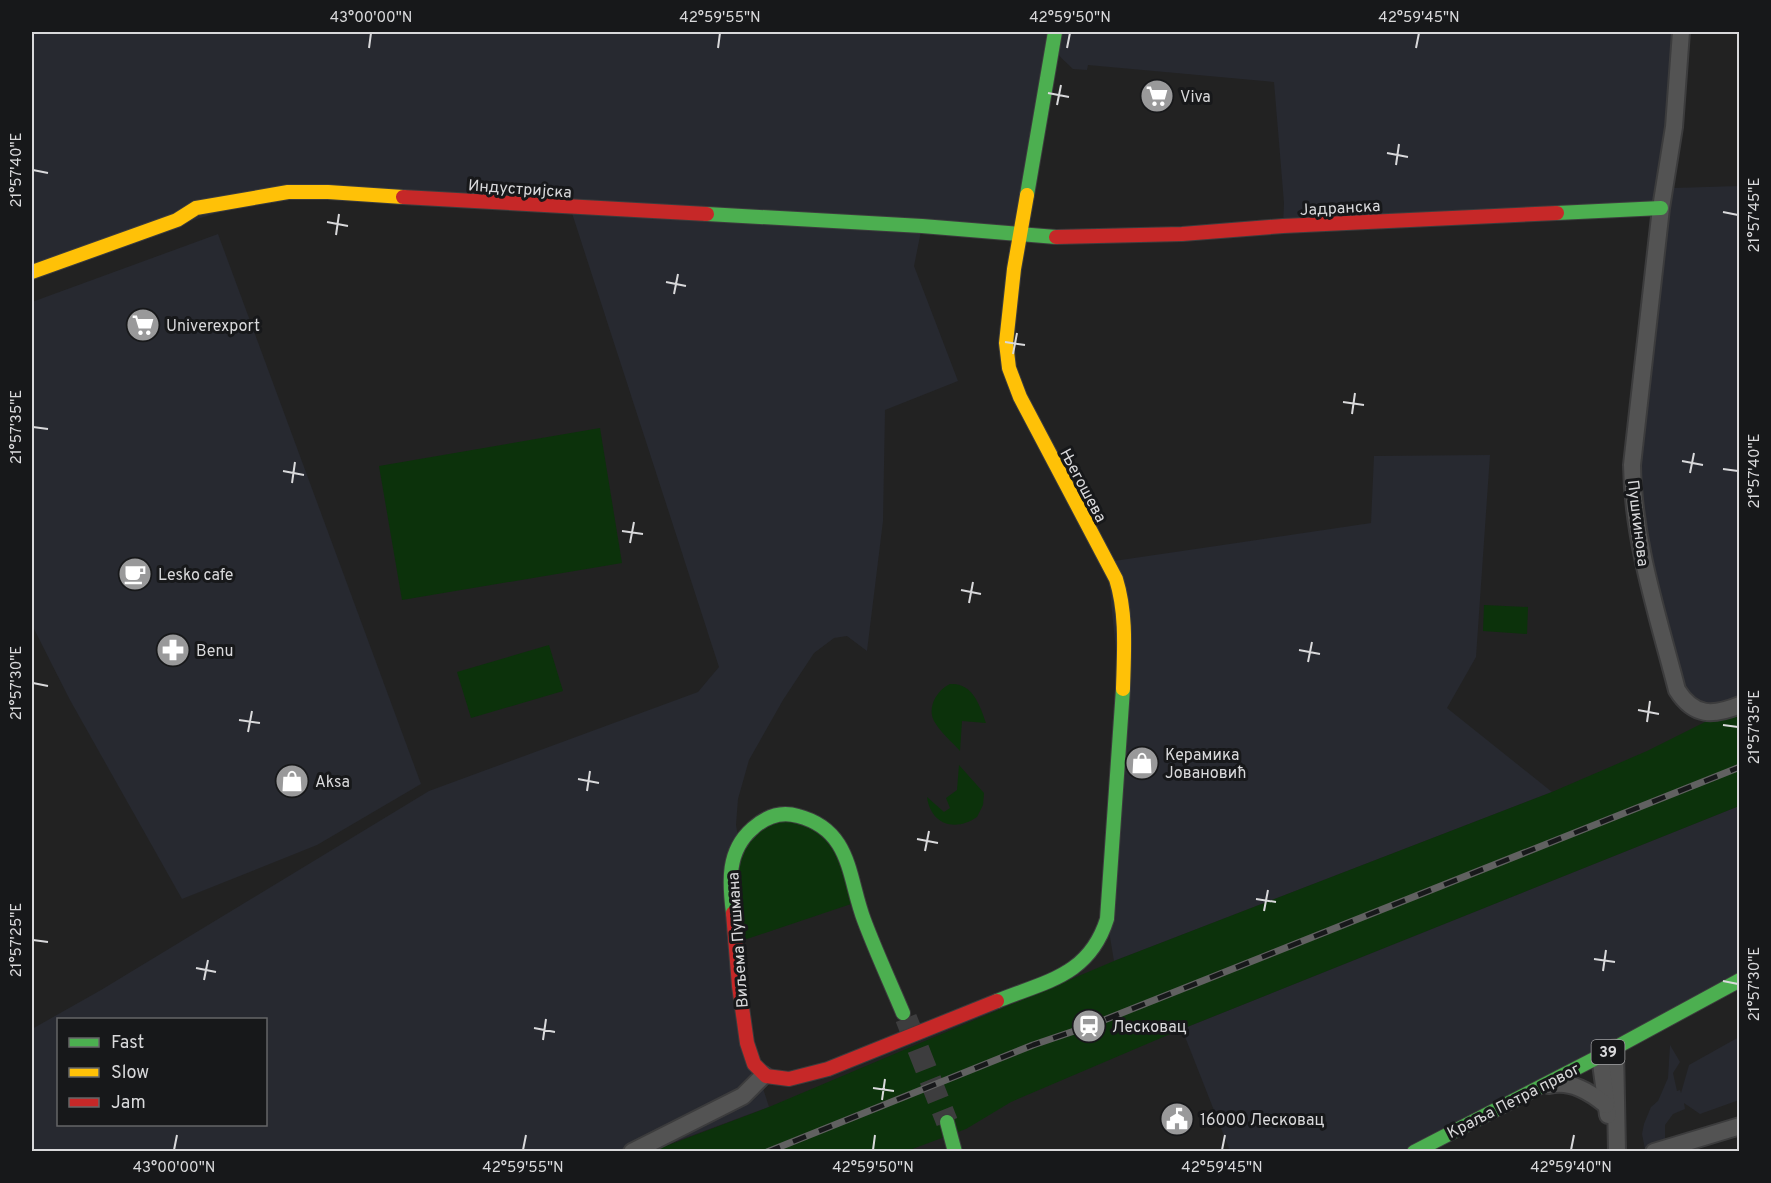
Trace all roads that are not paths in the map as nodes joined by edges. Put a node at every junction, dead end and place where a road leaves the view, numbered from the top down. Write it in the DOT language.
graph roads {
  1 [pos="1055,32"];
  2 [pos="1681,32"];
  3 [pos="1661,208"];
  4 [pos="1020,234"];
  5 [pos="32,272"];
  6 [pos="1740,705"];
  7 [pos="1740,980"];
  8 [pos="903,1013"];
  9 [pos="1616,1048"];
  10 [pos="1600,1056"];
  11 [pos="764,1075"];
  12 [pos="1536,1088"];
  13 [pos="1606,1105"];
  14 [pos="947,1122"];
  15 [pos="1740,1126"];
  16 [pos="633,1152"];
  17 [pos="956,1152"];
  18 [pos="1414,1152"];
  19 [pos="1617,1152"];
  20 [pos="1654,1152"];
  1 -- 4 [label="street, Његошева"];
  2 -- 3 [label="street, Пушкинова"];
  3 -- 4 [label="street, Јадранска"];
  3 -- 6 [label="street, Пушкинова"];
  4 -- 5 [label="street, Индустријска"];
  4 -- 11 [label="street, Његошева"];
  7 -- 9 [label="street, Краља Петра првог / 39"];
  8 -- 11 [label="street, Виљема Пушмана"];
  9 -- 10 [label="street, Краља Петра првог / 39"];
  9 -- 19 [label="street"];
  10 -- 12 [label="street, Краља Петра првог / 39"];
  10 -- 13 [label="street"];
  11 -- 16 [label="street"];
  12 -- 13 [label="street"];
  12 -- 18 [label="street, Краља Петра првог / 39"];
  13 -- 19 [label="street"];
  14 -- 17 [label="street"];
  15 -- 20 [label="street"];
}
